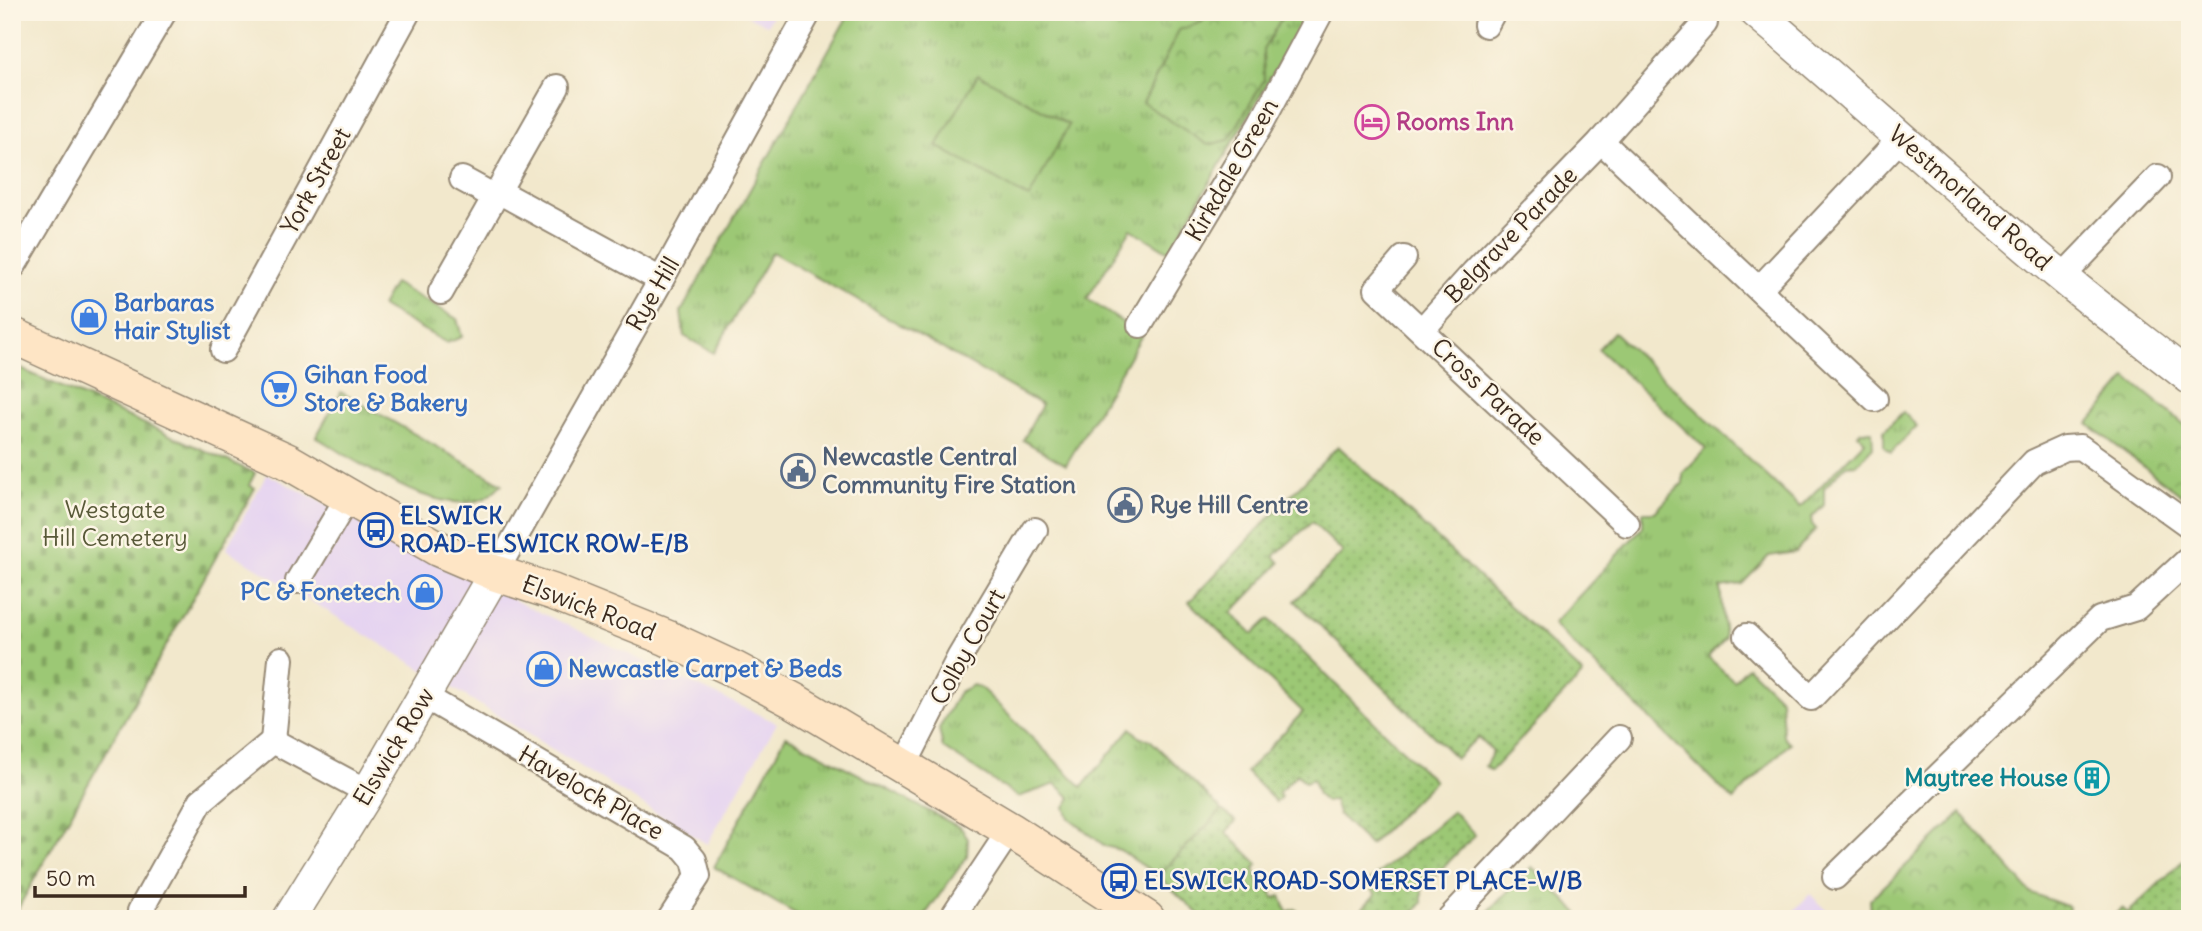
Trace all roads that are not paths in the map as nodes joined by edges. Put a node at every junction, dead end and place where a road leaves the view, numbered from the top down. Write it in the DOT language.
graph roads {
  1 [pos="164,12"];
  2 [pos="408,12"];
  3 [pos="809,12"];
  4 [pos="1321,12"];
  5 [pos="1756,12"];
  6 [pos="1705,23"];
  7 [pos="557,87"];
  8 [pos="1900,139"];
  9 [pos="1601,141"];
  10 [pos="2158,177"];
  11 [pos="462,179"];
  12 [pos="497,194"];
  13 [pos="1404,258"];
  14 [pos="14,265"];
  15 [pos="2062,277"];
  16 [pos="661,280"];
  17 [pos="1759,289"];
  18 [pos="441,292"];
  19 [pos="1140,326"];
  20 [pos="1422,330"];
  21 [pos="12,335"];
  22 [pos="223,350"];
  23 [pos="2190,378"];
  24 [pos="1875,399"];
  25 [pos="348,497"];
  26 [pos="1627,524"];
  27 [pos="2190,526"];
  28 [pos="1035,530"];
  29 [pos="2190,558"];
  30 [pos="495,573"];
  31 [pos="298,582"];
  32 [pos="1747,636"];
  33 [pos="281,659"];
  34 [pos="425,696"];
  35 [pos="1619,738"];
  36 [pos="274,741"];
  37 [pos="904,766"];
  38 [pos="368,792"];
  39 [pos="1010,830"];
  40 [pos="1835,877"];
  41 [pos="140,919"];
  42 [pos="289,919"];
  43 [pos="670,919"];
  44 [pos="951,919"];
  45 [pos="1147,919"];
  46 [pos="1449,919"];
  1 -- 14 [label="street"];
  2 -- 22 [label="street, York Street"];
  3 -- 16 [label="street, Rye Hill"];
  4 -- 19 [label="street, Kirkdale Green"];
  5 -- 8 [label="street, Westmorland Road"];
  6 -- 9 [label="street, Belgrave Parade"];
  7 -- 12 [label="street"];
  8 -- 15 [label="street, Westmorland Road"];
  8 -- 17 [label="street"];
  9 -- 17 [label="street"];
  9 -- 20 [label="street, Belgrave Parade"];
  10 -- 15 [label="street"];
  11 -- 12 [label="street"];
  12 -- 16 [label="street"];
  12 -- 18 [label="street"];
  13 -- 20 [label="street, Cross Parade"];
  15 -- 23 [label="street, Westmorland Road"];
  16 -- 30 [label="street, Rye Hill"];
  17 -- 24 [label="street"];
  20 -- 26 [label="street, Cross Parade"];
  21 -- 25 [label="main road, Elswick Road"];
  25 -- 30 [label="main road, Elswick Road"];
  25 -- 31 [label="street"];
  27 -- 32 [label="street"];
  28 -- 37 [label="street, Colby Court"];
  29 -- 40 [label="street"];
  30 -- 34 [label="street, Elswick Row"];
  30 -- 37 [label="main road, Elswick Road"];
  33 -- 36 [label="street"];
  34 -- 38 [label="street, Elswick Row"];
  34 -- 43 [label="street, Havelock Place"];
  35 -- 46 [label="street"];
  36 -- 38 [label="street"];
  36 -- 41 [label="street"];
  37 -- 39 [label="main road, Elswick Road"];
  38 -- 42 [label="street, Elswick Row"];
  39 -- 44 [label="street"];
  39 -- 45 [label="main road, Elswick Road"];
}
